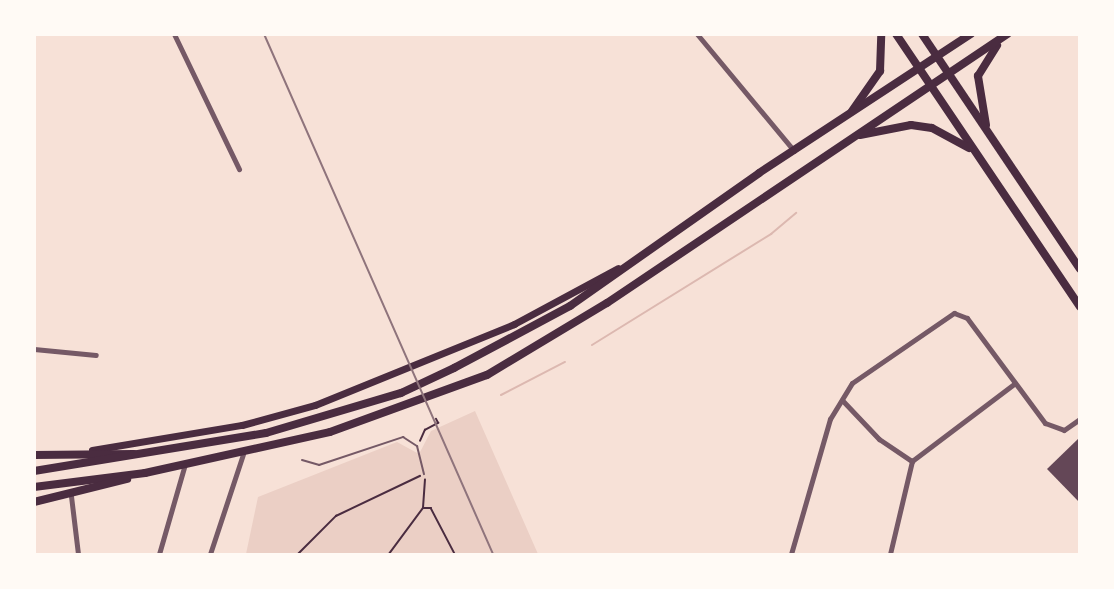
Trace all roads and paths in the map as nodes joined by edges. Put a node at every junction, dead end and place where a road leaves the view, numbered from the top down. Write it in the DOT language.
graph roads {
  1 [pos="174,34"];
  2 [pos="697,34"];
  3 [pos="881,34"];
  4 [pos="897,34"];
  5 [pos="922,34"];
  6 [pos="971,34"];
  7 [pos="1007,35"];
  8 [pos="938,56"];
  9 [pos="920,68"];
  10 [pos="949,75"];
  11 [pos="930,85"];
  12 [pos="848,118"];
  13 [pos="988,133"];
  14 [pos="854,137"];
  15 [pos="972,150"];
  16 [pos="794,151"];
  17 [pos="239,169"];
  18 [pos="650,251"];
  19 [pos="1080,269"];
  20 [pos="1080,306"];
  21 [pos="34,349"];
  22 [pos="96,355"];
  23 [pos="1015,383"];
  24 [pos="842,399"];
  25 [pos="436,418"];
  26 [pos="1080,419"];
  27 [pos="417,446"];
  28 [pos="92,450"];
  29 [pos="243,453"];
  30 [pos="34,455"];
  31 [pos="143,455"];
  32 [pos="302,460"];
  33 [pos="912,461"];
  34 [pos="185,464"];
  35 [pos="34,471"];
  36 [pos="145,472"];
  37 [pos="424,474"];
  38 [pos="34,487"];
  39 [pos="71,496"];
  40 [pos="34,502"];
  41 [pos="423,508"];
  42 [pos="78,555"];
  43 [pos="159,555"];
  44 [pos="210,555"];
  45 [pos="298,555"];
  46 [pos="389,555"];
  47 [pos="455,555"];
  48 [pos="791,555"];
  49 [pos="890,555"];
  1 -- 17 [label="street"];
  2 -- 16 [label="street"];
  3 -- 12 [label="main road"];
  4 -- 9 [label="main road"];
  5 -- 8 [label="main road"];
  6 -- 8 [label="main road"];
  7 -- 10 [label="main road"];
  7 -- 13 [label="main road"];
  8 -- 9 [label="main road"];
  8 -- 10 [label="main road"];
  9 -- 11 [label="main road"];
  9 -- 12 [label="main road"];
  10 -- 11 [label="main road"];
  10 -- 13 [label="main road"];
  11 -- 14 [label="main road"];
  11 -- 15 [label="main road"];
  12 -- 16 [label="main road"];
  13 -- 19 [label="main road"];
  14 -- 15 [label="main road"];
  14 -- 29 [label="main road"];
  15 -- 20 [label="main road"];
  16 -- 18 [label="main road"];
  18 -- 28 [label="main road"];
  18 -- 31 [label="main road"];
  21 -- 22 [label="street"];
  23 -- 24 [label="street"];
  23 -- 26 [label="street"];
  23 -- 33 [label="street"];
  24 -- 33 [label="street"];
  24 -- 48 [label="street"];
  25 -- 27 [label="path"];
  27 -- 32 [label="lane"];
  27 -- 37 [label="lane"];
  28 -- 30 [label="main road"];
  28 -- 31 [label="main road"];
  29 -- 34 [label="main road"];
  29 -- 44 [label="street"];
  31 -- 35 [label="main road"];
  33 -- 49 [label="street"];
  34 -- 36 [label="main road"];
  34 -- 43 [label="street"];
  36 -- 38 [label="main road"];
  36 -- 39 [label="main road"];
  37 -- 41 [label="path"];
  37 -- 45 [label="path"];
  39 -- 40 [label="main road"];
  39 -- 42 [label="street"];
  41 -- 46 [label="path"];
  41 -- 47 [label="path"];
}
